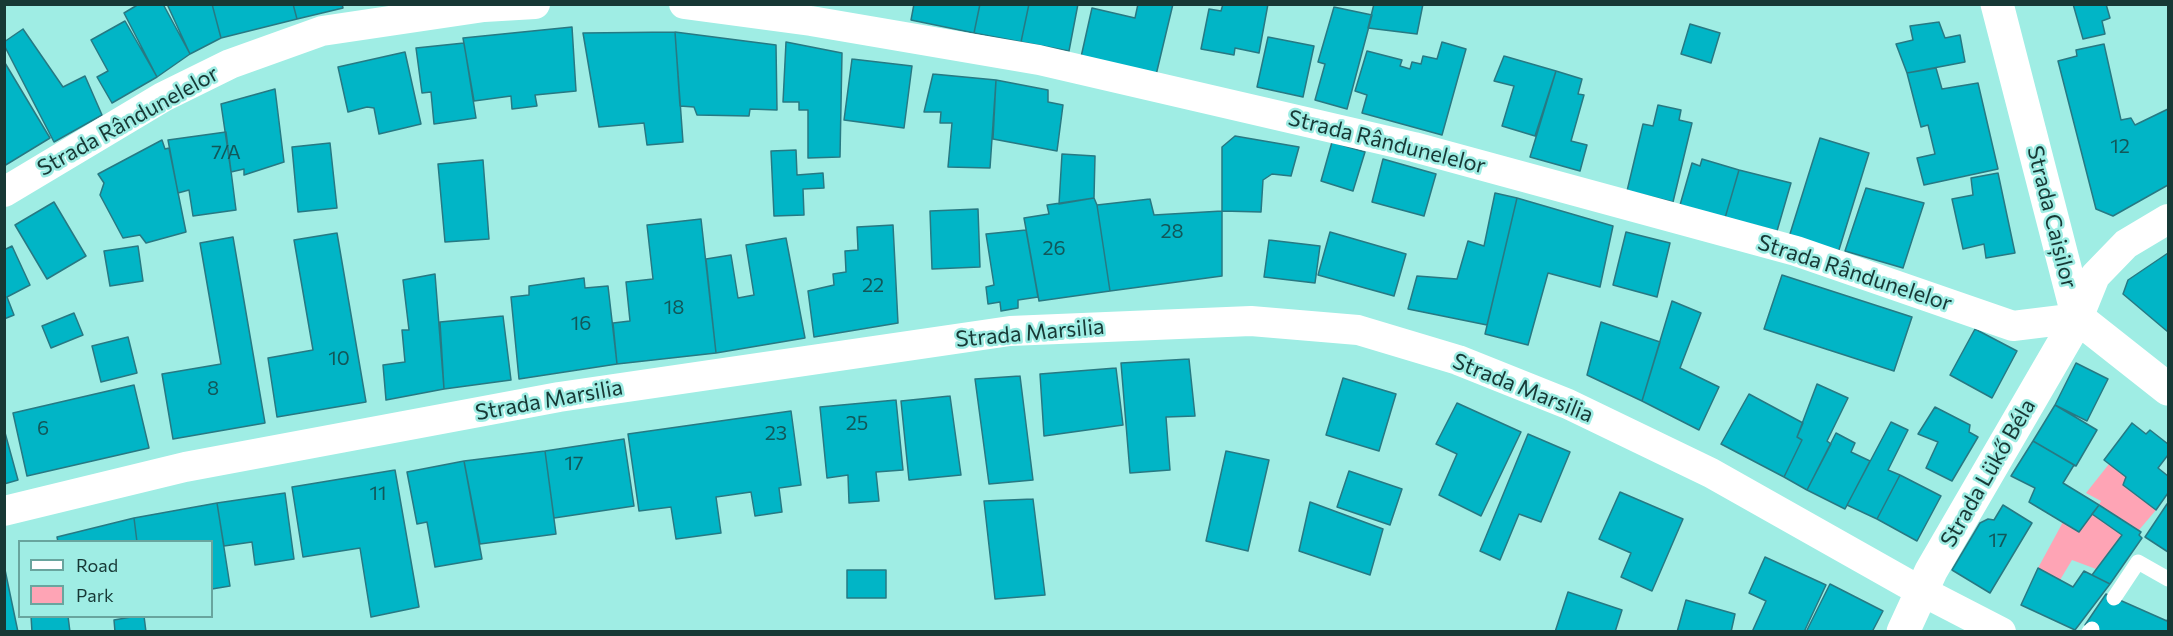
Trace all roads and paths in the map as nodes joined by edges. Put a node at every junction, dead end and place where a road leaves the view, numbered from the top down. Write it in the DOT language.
graph roads {
  1 [pos="535,4"];
  2 [pos="684,4"];
  3 [pos="1997,4"];
  4 [pos="4,192"];
  5 [pos="2169,219"];
  6 [pos="2078,318"];
  7 [pos="2169,389"];
  8 [pos="4,511"];
  9 [pos="2169,579"];
  10 [pos="1922,591"];
  11 [pos="2114,597"];
  12 [pos="1903,632"];
  13 [pos="2001,632"];
  1 -- 4 [label="street, Strada Rândunelelor"];
  2 -- 6 [label="street, Strada Rândunelelor"];
  3 -- 6 [label="main road, Strada Caișilor"];
  5 -- 6 [label="street"];
  6 -- 7 [label="main road, Strada Caișilor"];
  6 -- 10 [label="main road, Strada Lükő Béla"];
  8 -- 10 [label="street, Strada Marsilia"];
  9 -- 11 [label="lane"];
  10 -- 12 [label="main road, Strada Lükő Béla"];
  10 -- 13 [label="street, Strada Marsilia"];
}
